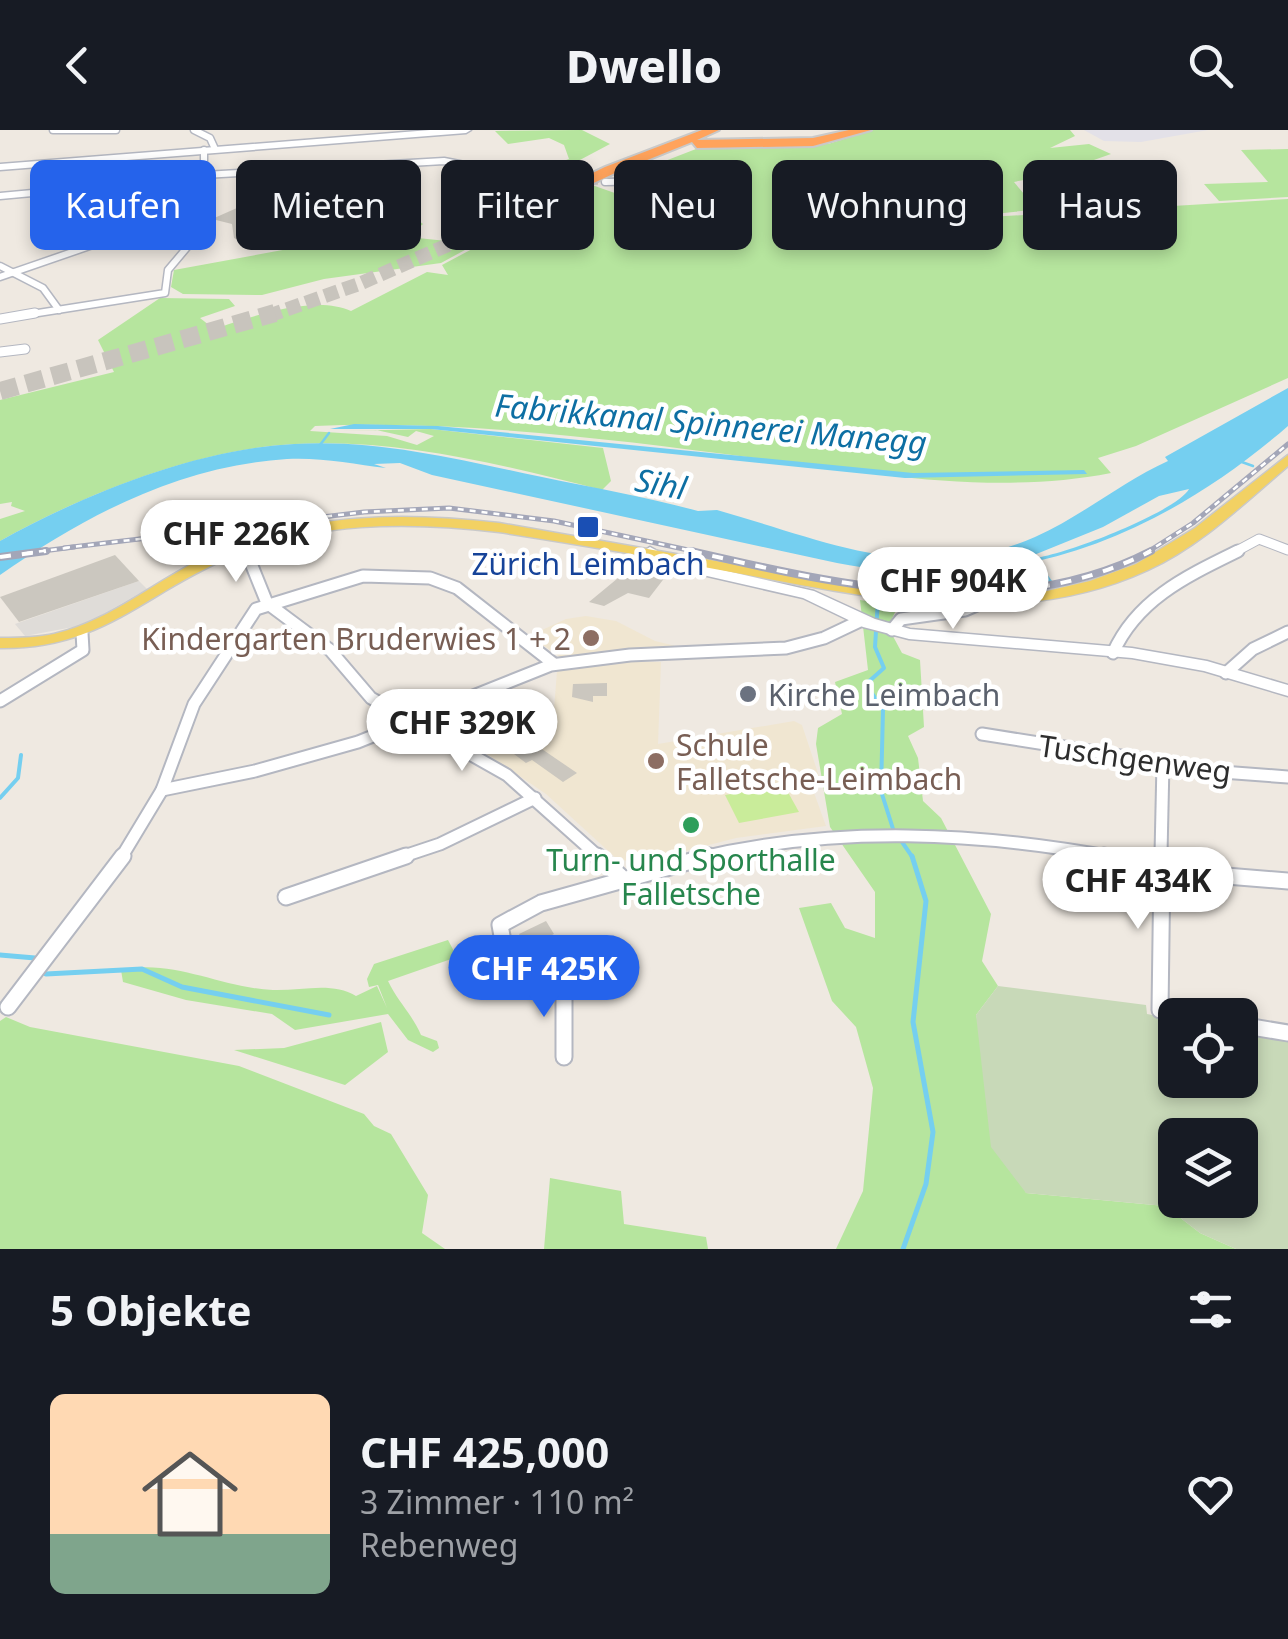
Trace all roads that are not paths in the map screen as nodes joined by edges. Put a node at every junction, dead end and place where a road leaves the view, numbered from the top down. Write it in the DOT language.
graph roads {
  1 [pos="52,130"];
  2 [pos="116,130"];
  3 [pos="194,130"];
  4 [pos="452,130"];
  5 [pos="466,130"];
  6 [pos="696,130"];
  7 [pos="713,130"];
  8 [pos="771,130"];
  9 [pos="858,131"];
  10 [pos="209,150"];
  11 [pos="636,159"];
  12 [pos="207,160"];
  13 [pos="441,163"];
  14 [pos="0,167"];
  15 [pos="216,175"];
  16 [pos="604,182"];
  17 [pos="614,182"];
  18 [pos="30,193"];
  19 [pos="0,196"];
  20 [pos="82,250"];
  21 [pos="185,250"];
  22 [pos="0,266"];
  23 [pos="13,274"];
  24 [pos="0,277"];
  25 [pos="58,310"];
  26 [pos="0,319"];
  27 [pos="24,349"];
  28 [pos="0,352"];
  29 [pos="1288,459"];
  30 [pos="244,546"];
  31 [pos="1288,550"];
  32 [pos="650,552"];
  33 [pos="988,600"];
  34 [pos="267,603"];
  35 [pos="877,625"];
  36 [pos="1288,632"];
  37 [pos="82,633"];
  38 [pos="0,643"];
  39 [pos="1113,654"];
  40 [pos="554,664"];
  41 [pos="1226,673"];
  42 [pos="1288,691"];
  43 [pos="0,701"];
  44 [pos="409,723"];
  45 [pos="982,734"];
  46 [pos="1163,763"];
  47 [pos="1288,777"];
  48 [pos="162,790"];
  49 [pos="535,798"];
  50 [pos="1162,859"];
  51 [pos="620,876"];
  52 [pos="1288,881"];
  53 [pos="286,897"];
  54 [pos="1160,998"];
  55 [pos="8,1007"];
  56 [pos="1258,1027"];
  57 [pos="1288,1033"];
  58 [pos="564,1057"];
  1 -- 2 [label="street"];
  3 -- 10 [label="street"];
  4 -- 5 [label="main road"];
  4 -- 10 [label="main road"];
  6 -- 11 [label="highway"];
  7 -- 11 [label="highway"];
  8 -- 9 [label="highway"];
  9 -- 11 [label="highway"];
  10 -- 12 [label="street"];
  10 -- 14 [label="main road"];
  13 -- 15 [label="street"];
  16 -- 17 [label="street"];
  18 -- 19 [label="street"];
  20 -- 23 [label="street"];
  21 -- 25 [label="street"];
  22 -- 23 [label="street"];
  23 -- 24 [label="street"];
  23 -- 25 [label="street"];
  25 -- 26 [label="street"];
  27 -- 28 [label="street"];
  29 -- 33 [label="main road"];
  30 -- 32 [label="main road"];
  30 -- 34 [label="street"];
  30 -- 37 [label="main road"];
  31 -- 39 [label="street"];
  32 -- 33 [label="main road"];
  32 -- 35 [label="main road"];
  33 -- 35 [label="street"];
  34 -- 40 [label="street"];
  34 -- 44 [label="street"];
  34 -- 48 [label="street"];
  35 -- 39 [label="main road"];
  35 -- 40 [label="street"];
  36 -- 41 [label="street"];
  37 -- 38 [label="main road"];
  37 -- 43 [label="street"];
  39 -- 41 [label="main road"];
  40 -- 44 [label="street"];
  41 -- 42 [label="main road"];
  44 -- 48 [label="street"];
  44 -- 49 [label="street"];
  45 -- 46 [label="street, Tuschgenweg"];
  46 -- 47 [label="street, Tuschgenweg"];
  46 -- 50 [label="street"];
  48 -- 55 [label="street"];
  49 -- 51 [label="street"];
  49 -- 53 [label="street"];
  50 -- 51 [label="street"];
  50 -- 52 [label="street"];
  50 -- 54 [label="street"];
  51 -- 58 [label="street"];
  56 -- 57 [label="street"];
}
